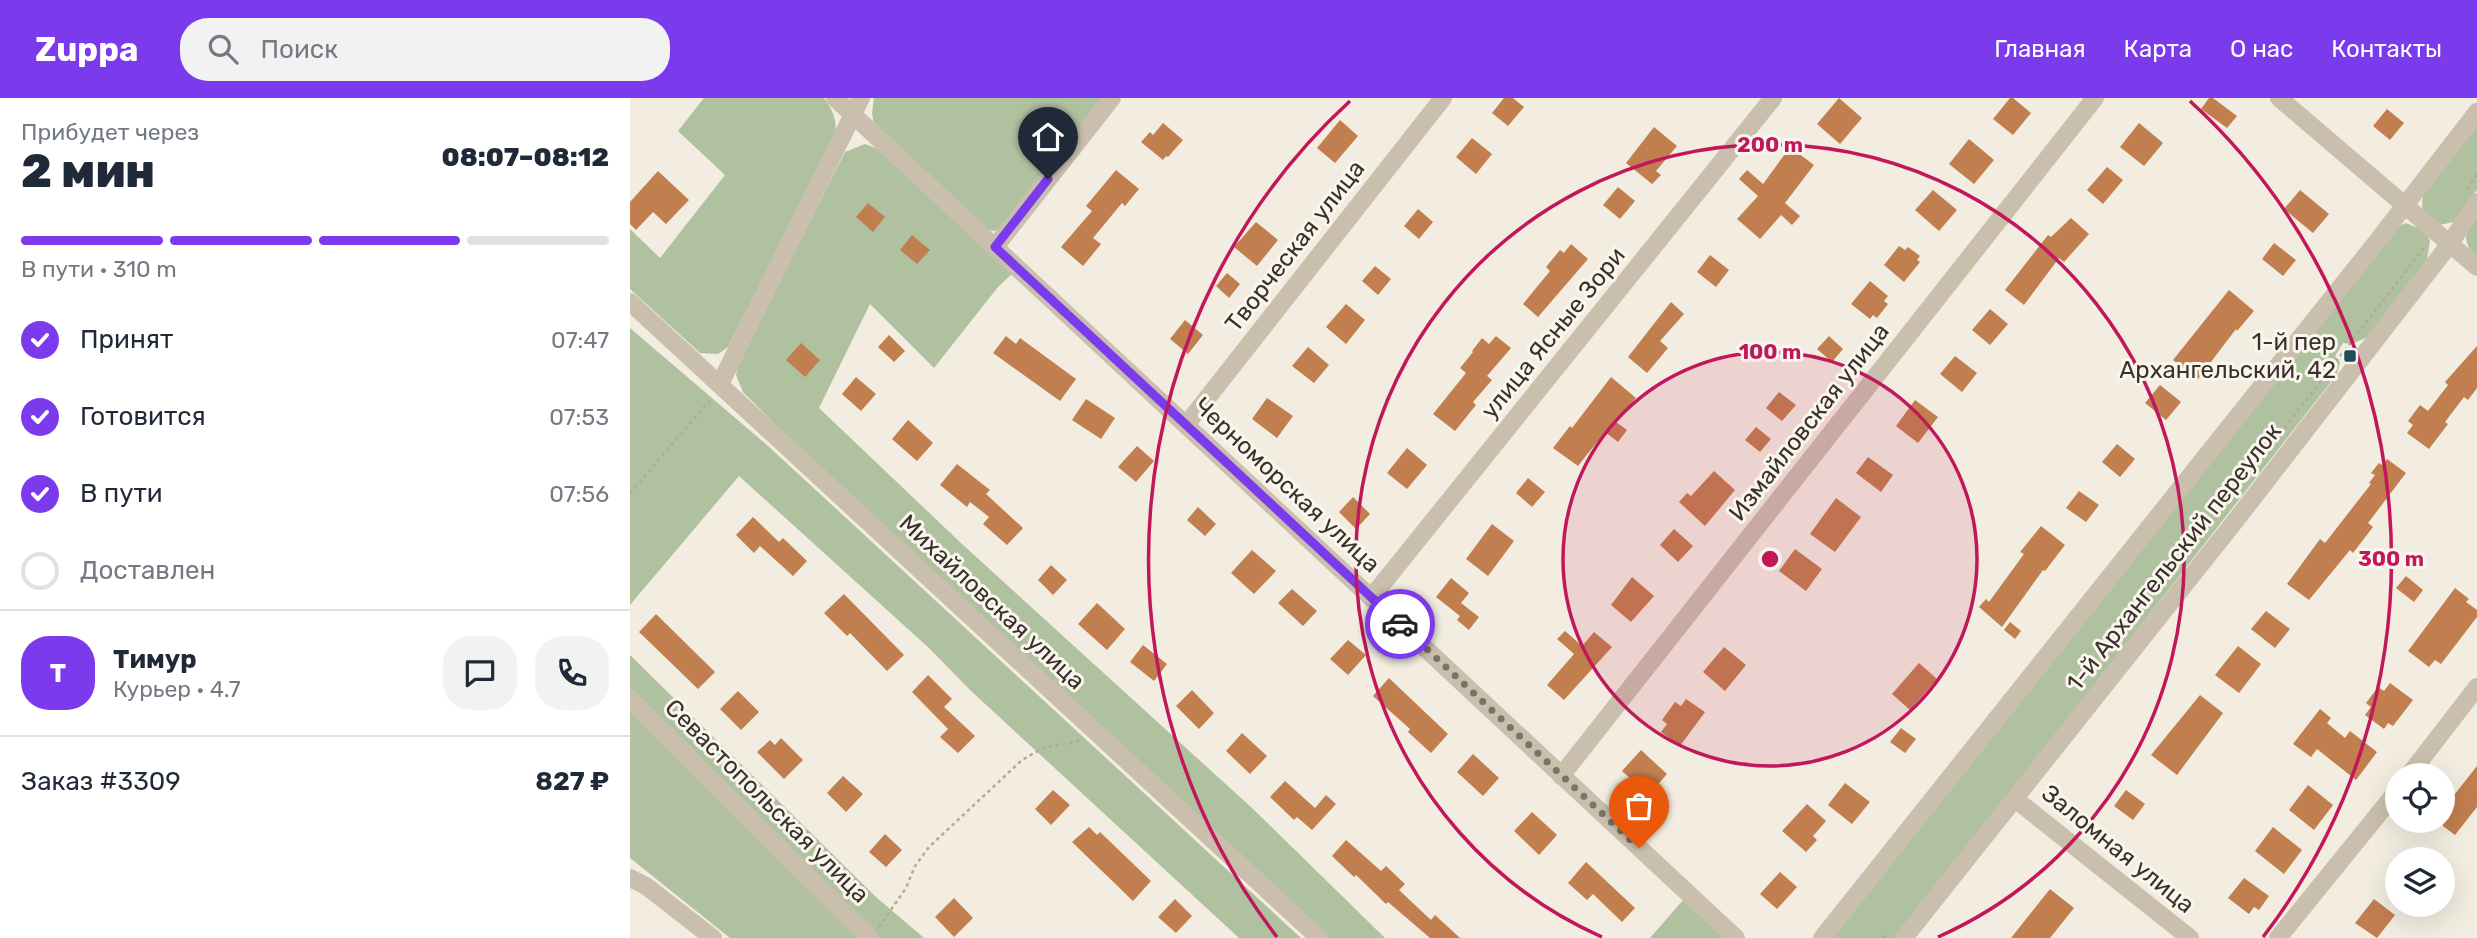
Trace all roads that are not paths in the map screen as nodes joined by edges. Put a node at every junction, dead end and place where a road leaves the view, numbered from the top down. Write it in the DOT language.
graph roads {
  1 [pos="835,98"];
  2 [pos="861,98"];
  3 [pos="1112,98"];
  4 [pos="1443,98"];
  5 [pos="1773,98"];
  6 [pos="2095,98"];
  7 [pos="2279,98"];
  8 [pos="2477,112"];
  9 [pos="853,114"];
  10 [pos="2469,200"];
  11 [pos="2404,206"];
  12 [pos="2449,245"];
  13 [pos="995,247"];
  14 [pos="2477,267"];
  15 [pos="630,302"];
  16 [pos="720,384"];
  17 [pos="1186,425"];
  18 [pos="1371,598"];
  19 [pos="2477,687"];
  20 [pos="630,699"];
  21 [pos="2418,763"];
  22 [pos="1561,776"];
  23 [pos="2015,799"];
  24 [pos="2385,806"];
  25 [pos="630,878"];
  26 [pos="1899,933"];
  27 [pos="870,937"];
  28 [pos="712,938"];
  29 [pos="1319,938"];
  30 [pos="1736,938"];
  31 [pos="1822,938"];
  32 [pos="2190,938"];
  33 [pos="2278,938"];
  1 -- 9 [label="street, Черноморская улица"];
  2 -- 9 [label="street"];
  3 -- 13 [label="street"];
  4 -- 17 [label="street, Творческая улица"];
  5 -- 18 [label="street, улица Ясные Зори"];
  6 -- 22 [label="street, Измайловская улица"];
  7 -- 11 [label="street"];
  8 -- 11 [label="street"];
  9 -- 13 [label="street, Черноморская улица"];
  9 -- 16 [label="street"];
  10 -- 12 [label="street, 1-й Архангельский переулок"];
  11 -- 12 [label="street"];
  11 -- 31 [label="street"];
  12 -- 14 [label="street"];
  12 -- 23 [label="street, 1-й Архангельский переулок"];
  13 -- 17 [label="street, Черноморская улица"];
  15 -- 16 [label="street, Михайловская улица"];
  16 -- 29 [label="street, Михайловская улица"];
  17 -- 18 [label="street, Черноморская улица"];
  18 -- 22 [label="street, Черноморская улица"];
  19 -- 21 [label="street"];
  20 -- 27 [label="street, Севастопольская улица"];
  22 -- 30 [label="street, Черноморская улица"];
  23 -- 26 [label="street, 1-й Архангельский переулок"];
  23 -- 32 [label="street, Заломная улица"];
  24 -- 33 [label="street"];
  25 -- 28 [label="street"];
}
